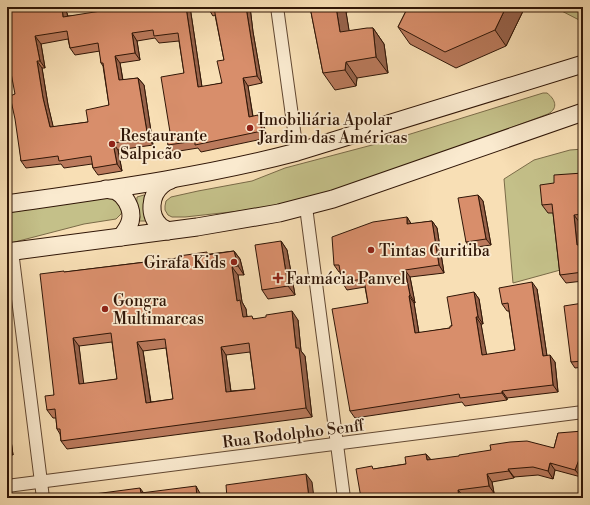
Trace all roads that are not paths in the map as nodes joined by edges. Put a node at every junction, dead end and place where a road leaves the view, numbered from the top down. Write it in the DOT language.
graph roads {
  1 [pos="277,7"];
  2 [pos="583,64"];
  3 [pos="583,112"];
  4 [pos="297,152"];
  5 [pos="171,180"];
  6 [pos="106,189"];
  7 [pos="7,204"];
  8 [pos="306,206"];
  9 [pos="168,231"];
  10 [pos="121,237"];
  11 [pos="9,252"];
  12 [pos="583,412"];
  13 [pos="337,444"];
  14 [pos="41,482"];
  15 [pos="7,486"];
  16 [pos="43,498"];
  17 [pos="344,498"];
  1 -- 4 [label="street"];
  2 -- 4 [label="main road"];
  3 -- 8 [label="main road"];
  4 -- 5 [label="main road"];
  5 -- 6 [label="main road"];
  5 -- 9 [label="main road"];
  6 -- 7 [label="main road"];
  6 -- 10 [label="main road"];
  8 -- 9 [label="main road"];
  8 -- 13 [label="street"];
  9 -- 10 [label="main road"];
  10 -- 11 [label="main road"];
  11 -- 14 [label="street"];
  12 -- 13 [label="street, Rua Rodolpho Senff"];
  13 -- 14 [label="street, Rua Rodolpho Senff"];
  13 -- 17 [label="street"];
  14 -- 15 [label="street, Rua Rodolpho Senff"];
  14 -- 16 [label="street"];
}
